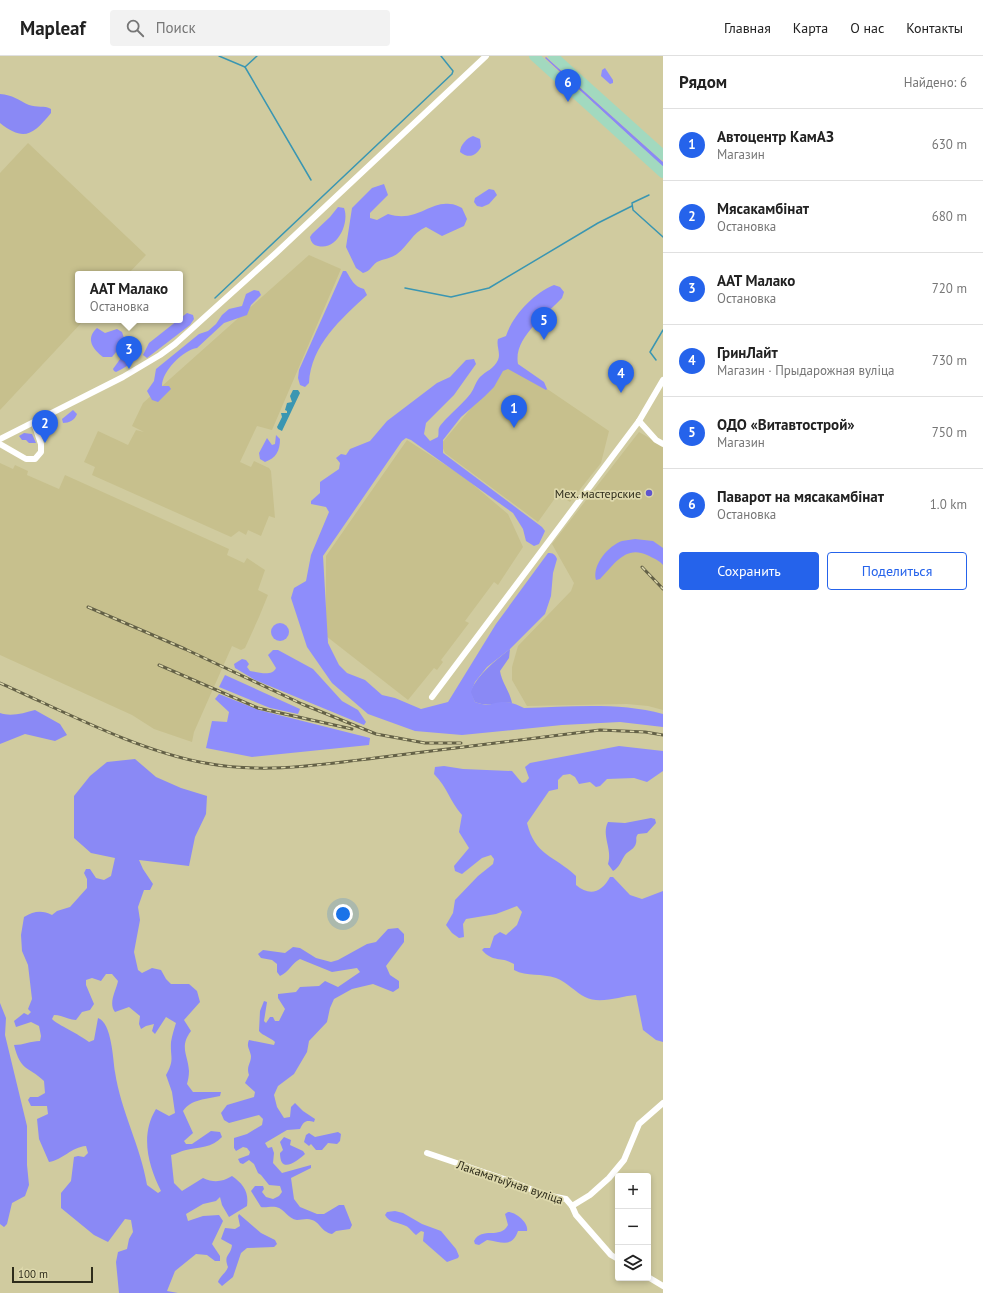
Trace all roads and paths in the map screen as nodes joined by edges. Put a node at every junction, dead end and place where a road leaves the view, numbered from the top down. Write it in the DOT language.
graph roads {
  1 [pos="486,56"];
  2 [pos="534,56"];
  3 [pos="553,56"];
  4 [pos="663,155"];
  5 [pos="663,173"];
  6 [pos="663,380"];
  7 [pos="639,421"];
  8 [pos="34,423"];
  9 [pos="0,439"];
  10 [pos="0,444"];
  11 [pos="663,444"];
  12 [pos="432,697"];
  13 [pos="663,1103"];
  14 [pos="427,1153"];
  15 [pos="572,1206"];
  16 [pos="615,1257"];
  17 [pos="651,1278"];
  18 [pos="663,1286"];
  1 -- 8 [label="street"];
  2 -- 5 [label="main road"];
  3 -- 4 [label="main road"];
  6 -- 7 [label="street"];
  7 -- 11 [label="street"];
  7 -- 12 [label="street"];
  8 -- 9 [label="street"];
  8 -- 10 [label="street"];
  13 -- 15 [label="street, Лакаматыўная вуліца"];
  14 -- 15 [label="street, Лакаматыўная вуліца"];
  15 -- 16 [label="street"];
  17 -- 18 [label="street"];
}
